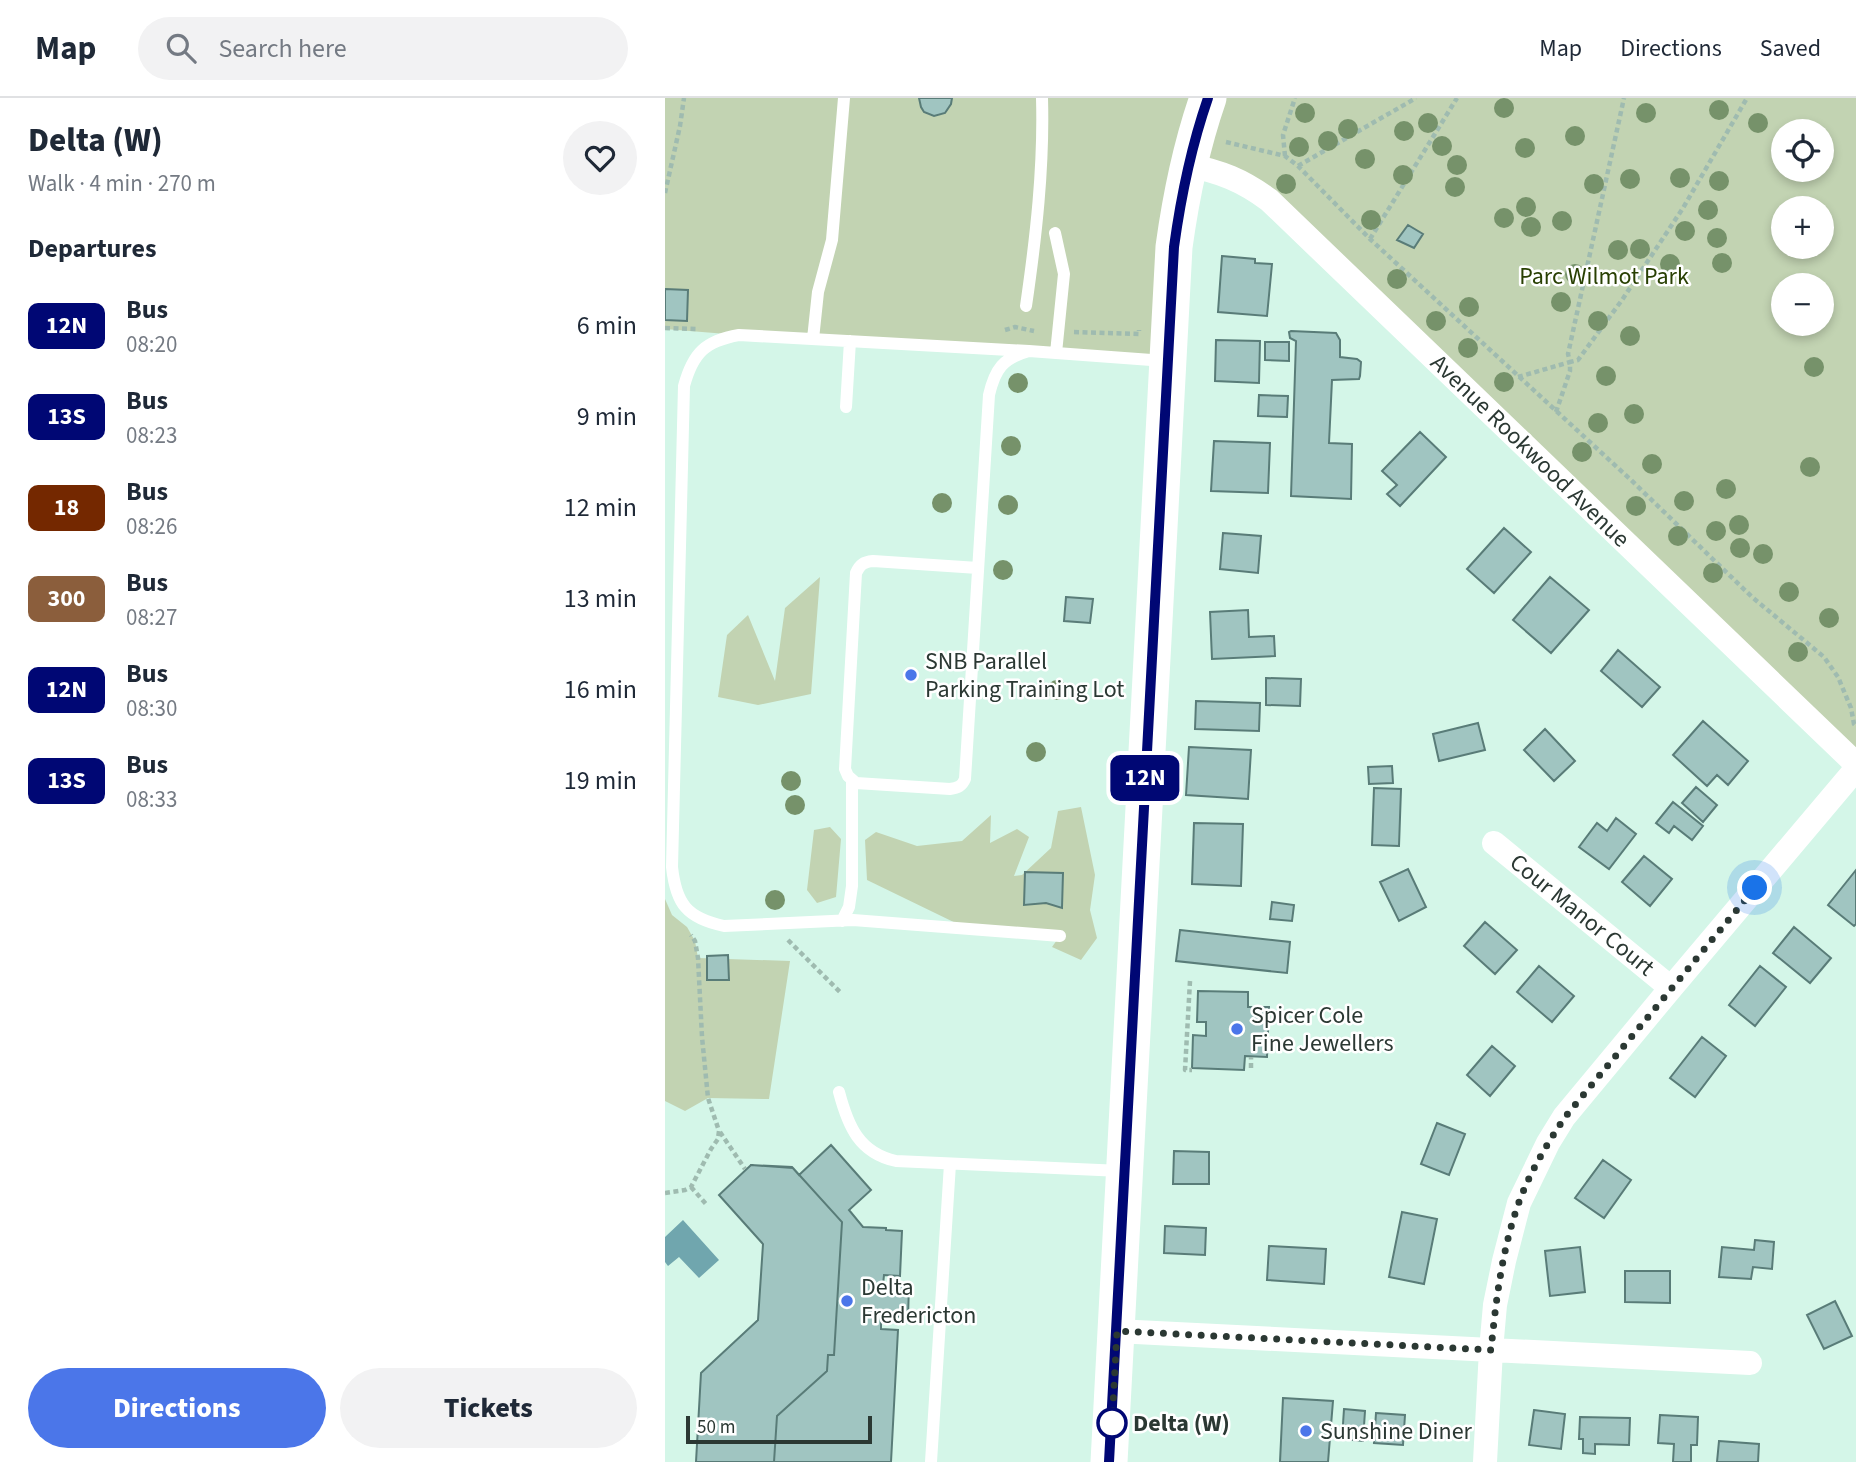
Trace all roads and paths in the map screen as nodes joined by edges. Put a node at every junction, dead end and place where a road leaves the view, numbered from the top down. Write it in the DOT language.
graph roads {
  1 [pos="684,98"];
  2 [pos="843,98"];
  3 [pos="1042,98"];
  4 [pos="1208,98"];
  5 [pos="1295,98"];
  6 [pos="1416,98"];
  7 [pos="1457,98"];
  8 [pos="1624,98"];
  9 [pos="1747,98"];
  10 [pos="1231,144"];
  11 [pos="1286,156"];
  12 [pos="1188,166"];
  13 [pos="1298,166"];
  14 [pos="665,193"];
  15 [pos="1055,233"];
  16 [pos="1370,239"];
  17 [pos="1026,306"];
  18 [pos="813,339"];
  19 [pos="850,341"];
  20 [pos="1029,351"];
  21 [pos="1056,353"];
  22 [pos="1167,361"];
  23 [pos="1570,362"];
  24 [pos="1518,377"];
  25 [pos="846,407"];
  26 [pos="1556,412"];
  27 [pos="978,568"];
  28 [pos="1856,726"];
  29 [pos="1856,766"];
  30 [pos="852,780"];
  31 [pos="1494,843"];
  32 [pos="842,921"];
  33 [pos="769,924"];
  34 [pos="687,927"];
  35 [pos="1060,936"];
  36 [pos="1190,981"];
  37 [pos="1671,988"];
  38 [pos="842,994"];
  39 [pos="1251,1057"];
  40 [pos="1251,1068"];
  41 [pos="1192,1070"];
  42 [pos="839,1092"];
  43 [pos="719,1131"];
  44 [pos="950,1164"];
  45 [pos="745,1169"];
  46 [pos="1125,1171"];
  47 [pos="691,1187"];
  48 [pos="665,1193"];
  49 [pos="706,1204"];
  50 [pos="1117,1331"];
  51 [pos="1491,1350"];
  52 [pos="1750,1363"];
  53 [pos="931,1462"];
  54 [pos="1109,1462"];
  55 [pos="1485,1462"];
  1 -- 14 [label="path"];
  2 -- 18 [label="lane"];
  3 -- 17 [label="lane"];
  4 -- 12 [label="main road"];
  5 -- 11 [label="path"];
  6 -- 13 [label="path"];
  7 -- 16 [label="path"];
  8 -- 23 [label="path"];
  9 -- 23 [label="path"];
  10 -- 11 [label="path"];
  11 -- 13 [label="path"];
  12 -- 22 [label="main road"];
  12 -- 29 [label="street, Avenue Rookwood Avenue"];
  13 -- 16 [label="path"];
  15 -- 21 [label="lane"];
  16 -- 24 [label="path"];
  18 -- 19 [label="lane"];
  18 -- 33 [label="lane"];
  19 -- 20 [label="lane"];
  19 -- 25 [label="lane"];
  20 -- 21 [label="lane"];
  20 -- 27 [label="lane"];
  21 -- 22 [label="lane"];
  22 -- 46 [label="main road"];
  23 -- 24 [label="path"];
  23 -- 26 [label="path"];
  24 -- 26 [label="path"];
  26 -- 28 [label="path"];
  27 -- 30 [label="lane"];
  27 -- 30 [label="lane"];
  29 -- 37 [label="street"];
  30 -- 32 [label="lane"];
  31 -- 37 [label="street, Cour Manor Court"];
  32 -- 33 [label="lane"];
  32 -- 35 [label="lane"];
  33 -- 38 [label="path"];
  34 -- 43 [label="path"];
  36 -- 41 [label="path"];
  37 -- 51 [label="street"];
  39 -- 40 [label="path"];
  42 -- 44 [label="lane"];
  43 -- 45 [label="path"];
  43 -- 47 [label="path"];
  44 -- 46 [label="lane"];
  44 -- 53 [label="lane"];
  46 -- 50 [label="main road"];
  47 -- 48 [label="path"];
  47 -- 49 [label="path"];
  50 -- 51 [label="street"];
  50 -- 54 [label="main road"];
  51 -- 52 [label="street"];
  51 -- 55 [label="street"];
}
